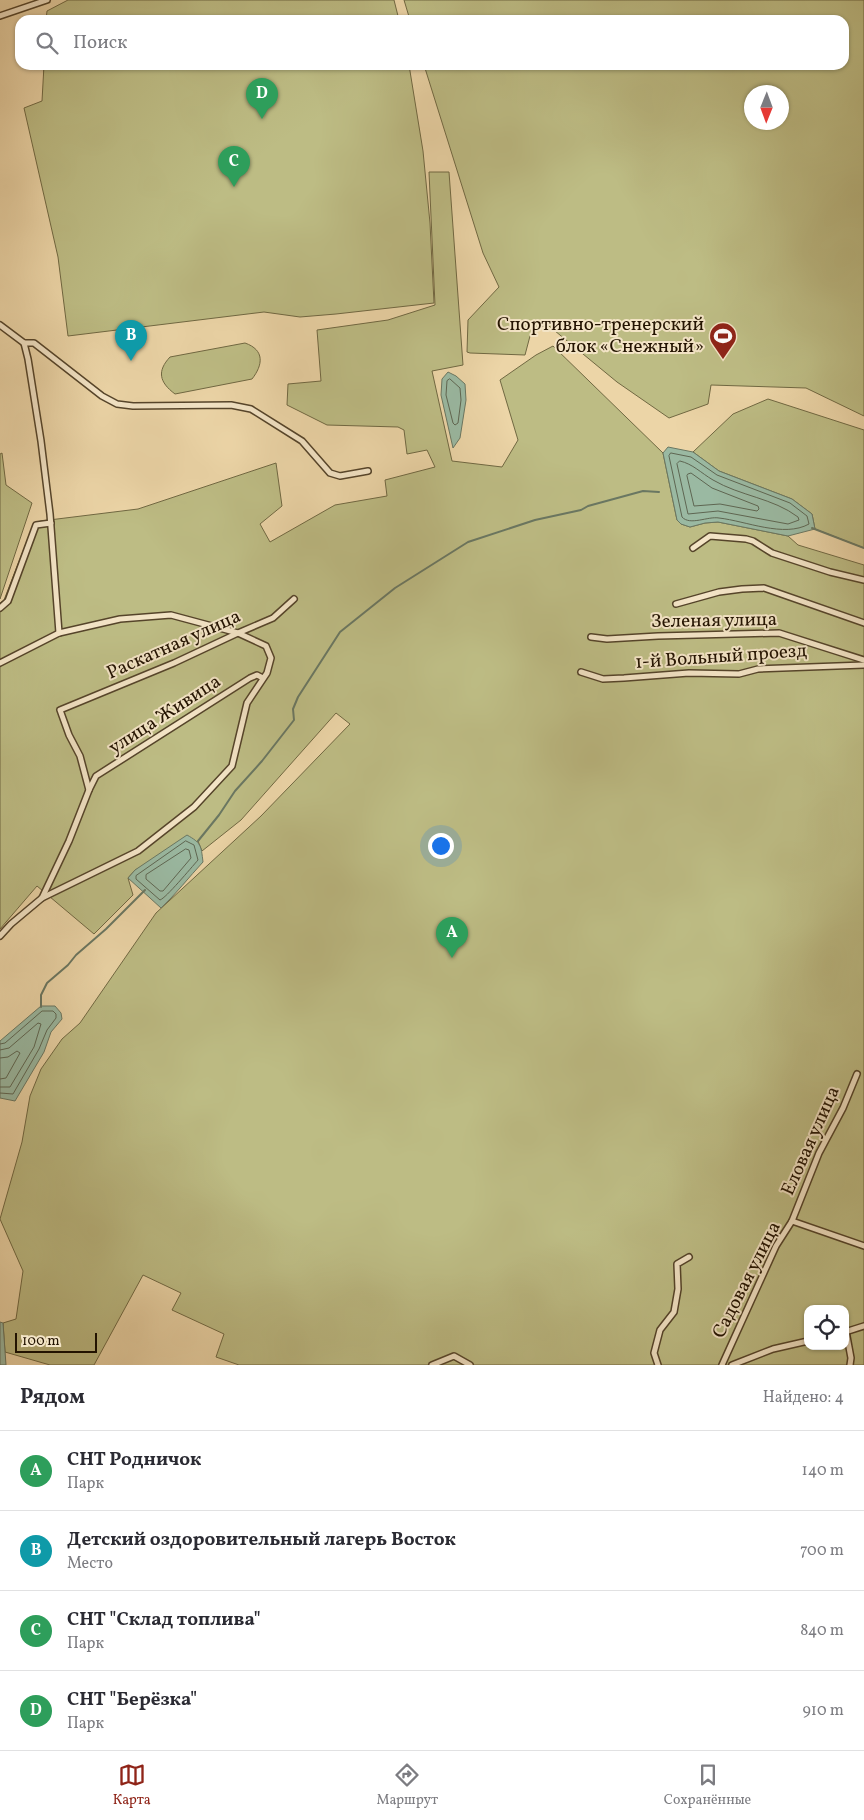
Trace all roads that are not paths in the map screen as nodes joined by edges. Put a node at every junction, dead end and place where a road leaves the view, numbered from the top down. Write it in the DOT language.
graph roads {
  1 [pos="47,0"];
  2 [pos="0,16"];
  3 [pos="0,325"];
  4 [pos="24,343"];
  5 [pos="368,471"];
  6 [pos="51,523"];
  7 [pos="693,548"];
  8 [pos="864,580"];
  9 [pos="294,599"];
  10 [pos="676,604"];
  11 [pos="0,608"];
  12 [pos="864,623"];
  13 [pos="59,633"];
  14 [pos="238,633"];
  15 [pos="591,637"];
  16 [pos="864,660"];
  17 [pos="0,662"];
  18 [pos="864,664"];
  19 [pos="581,672"];
  20 [pos="263,678"];
  21 [pos="89,790"];
  22 [pos="42,898"];
  23 [pos="0,936"];
  24 [pos="857,1074"];
  25 [pos="792,1221"];
  26 [pos="864,1246"];
  27 [pos="689,1257"];
  28 [pos="864,1326"];
  29 [pos="849,1330"];
  30 [pos="804,1342"];
  31 [pos="849,1347"];
  32 [pos="432,1365"];
  33 [pos="470,1365"];
  34 [pos="658,1365"];
  35 [pos="722,1365"];
  36 [pos="732,1365"];
  37 [pos="850,1365"];
  1 -- 2 [label="street"];
  3 -- 4 [label="street"];
  4 -- 5 [label="street"];
  4 -- 6 [label="street"];
  6 -- 11 [label="street"];
  6 -- 13 [label="street"];
  7 -- 8 [label="street"];
  9 -- 14 [label="street, Раскатная улица"];
  10 -- 12 [label="street"];
  13 -- 14 [label="street"];
  13 -- 17 [label="street"];
  14 -- 20 [label="street"];
  14 -- 21 [label="street, Раскатная улица"];
  15 -- 16 [label="street, Зеленая улица"];
  18 -- 19 [label="street, 1-й Вольный проезд"];
  20 -- 21 [label="street, улица Живица"];
  20 -- 22 [label="street"];
  21 -- 22 [label="street, улица Живица"];
  22 -- 23 [label="street"];
  24 -- 25 [label="street, Еловая улица"];
  25 -- 26 [label="street, Садовая улица"];
  25 -- 35 [label="street, Садовая улица"];
  27 -- 34 [label="street"];
  28 -- 29 [label="street"];
  30 -- 36 [label="street, Садовая улица"];
  31 -- 37 [label="street"];
  32 -- 33 [label="street"];
}
